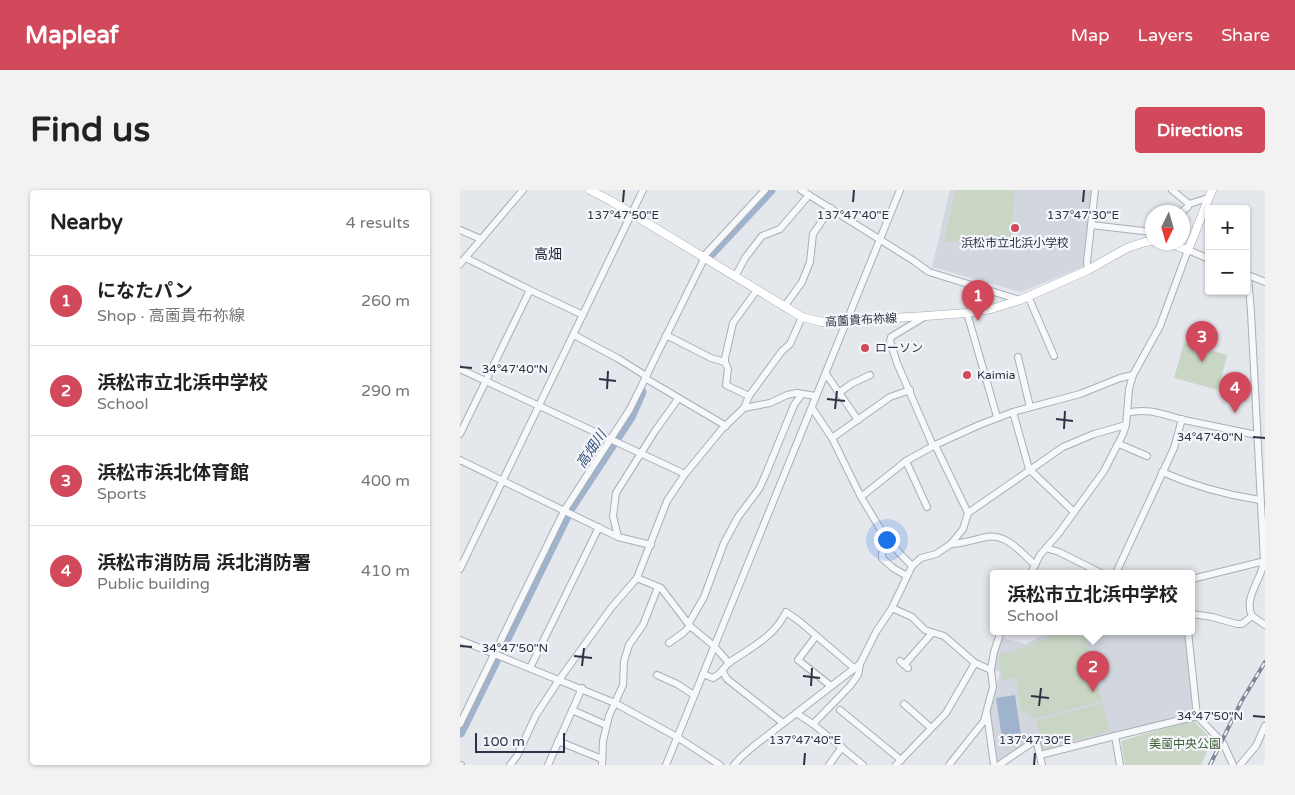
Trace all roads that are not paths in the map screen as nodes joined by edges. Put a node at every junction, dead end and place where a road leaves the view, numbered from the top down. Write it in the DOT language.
graph roads {
  1 [pos="523,190"];
  2 [pos="591,190"];
  3 [pos="643,190"];
  4 [pos="765,190"];
  5 [pos="801,190"];
  6 [pos="900,190"];
  7 [pos="1095,190"];
  8 [pos="1172,190"];
  9 [pos="1210,194"];
  10 [pos="809,195"];
  11 [pos="1189,204"];
  12 [pos="830,208"];
  13 [pos="632,213"];
  14 [pos="1090,225"];
  15 [pos="460,230"];
  16 [pos="1145,231"];
  17 [pos="481,239"];
  18 [pos="879,239"];
  19 [pos="1145,242"];
  20 [pos="1190,245"];
  21 [pos="1188,250"];
  22 [pos="1205,257"];
  23 [pos="466,258"];
  24 [pos="703,258"];
  25 [pos="460,264"];
  26 [pos="1088,270"];
  27 [pos="1250,276"];
  28 [pos="735,277"];
  29 [pos="1265,282"];
  30 [pos="530,290"];
  31 [pos="756,290"];
  32 [pos="1248,295"];
  33 [pos="1024,298"];
  34 [pos="784,306"];
  35 [pos="967,313"];
  36 [pos="583,315"];
  37 [pos="926,316"];
  38 [pos="802,318"];
  39 [pos="846,321"];
  40 [pos="574,335"];
  41 [pos="668,336"];
  42 [pos="1054,356"];
  43 [pos="1018,357"];
  44 [pos="725,362"];
  45 [pos="460,369"];
  46 [pos="826,374"];
  47 [pos="870,375"];
  48 [pos="1133,375"];
  49 [pos="646,378"];
  50 [pos="486,381"];
  51 [pos="910,390"];
  52 [pos="840,393"];
  53 [pos="802,394"];
  54 [pos="749,396"];
  55 [pos="816,396"];
  56 [pos="678,399"];
  57 [pos="539,405"];
  58 [pos="1030,407"];
  59 [pos="744,408"];
  60 [pos="812,408"];
  61 [pos="1013,412"];
  62 [pos="1127,414"];
  63 [pos="997,417"];
  64 [pos="1182,419"];
  65 [pos="858,420"];
  66 [pos="1126,425"];
  67 [pos="726,426"];
  68 [pos="460,434"];
  69 [pos="1257,435"];
  70 [pos="832,438"];
  71 [pos="614,441"];
  72 [pos="1119,444"];
  73 [pos="934,446"];
  74 [pos="640,453"];
  75 [pos="1147,456"];
  76 [pos="460,460"];
  77 [pos="906,461"];
  78 [pos="1029,469"];
  79 [pos="1162,472"];
  80 [pos="685,474"];
  81 [pos="502,481"];
  82 [pos="862,497"];
  83 [pos="1260,500"];
  84 [pos="927,507"];
  85 [pos="566,512"];
  86 [pos="968,512"];
  87 [pos="1074,512"];
  88 [pos="599,527"];
  89 [pos="618,537"];
  90 [pos="887,540"];
  91 [pos="952,544"];
  92 [pos="651,545"];
  93 [pos="1046,548"];
  94 [pos="1264,550"];
  95 [pos="1265,561"];
  96 [pos="1035,564"];
  97 [pos="912,566"];
  98 [pos="460,569"];
  99 [pos="1032,570"];
  100 [pos="1095,570"];
  101 [pos="1117,570"];
  102 [pos="907,576"];
  103 [pos="637,578"];
  104 [pos="1195,578"];
  105 [pos="658,587"];
  106 [pos="892,608"];
  107 [pos="1195,614"];
  108 [pos="1252,616"];
  109 [pos="689,624"];
  110 [pos="1265,625"];
  111 [pos="932,632"];
  112 [pos="1000,635"];
  113 [pos="1188,635"];
  114 [pos="816,636"];
  115 [pos="460,640"];
  116 [pos="669,643"];
  117 [pos="714,646"];
  118 [pos="495,654"];
  119 [pos="728,663"];
  120 [pos="975,663"];
  121 [pos="904,664"];
  122 [pos="857,666"];
  123 [pos="530,668"];
  124 [pos="991,670"];
  125 [pos="723,672"];
  126 [pos="703,674"];
  127 [pos="656,676"];
  128 [pos="559,680"];
  129 [pos="831,686"];
  130 [pos="582,688"];
  131 [pos="694,695"];
  132 [pos="615,703"];
  133 [pos="904,704"];
  134 [pos="572,710"];
  135 [pos="840,710"];
  136 [pos="796,713"];
  137 [pos="986,713"];
  138 [pos="1197,716"];
  139 [pos="460,724"];
  140 [pos="783,724"];
  141 [pos="813,724"];
  142 [pos="606,725"];
  143 [pos="1265,726"];
  144 [pos="931,728"];
  145 [pos="1115,736"];
  146 [pos="677,737"];
  147 [pos="558,741"];
  148 [pos="842,747"];
  149 [pos="1040,755"];
  150 [pos="602,762"];
  151 [pos="900,763"];
  152 [pos="510,765"];
  153 [pos="548,765"];
  154 [pos="666,765"];
  155 [pos="720,765"];
  156 [pos="734,765"];
  157 [pos="829,765"];
  158 [pos="863,765"];
  159 [pos="949,765"];
  160 [pos="994,765"];
  161 [pos="999,765"];
  162 [pos="1042,765"];
  163 [pos="1120,765"];
  164 [pos="1233,765"];
  165 [pos="1240,765"];
  1 -- 17 [label="street"];
  2 -- 13 [label="main road, 高薗貴布祢線"];
  3 -- 13 [label="street"];
  4 -- 24 [label="street"];
  5 -- 10 [label="street"];
  6 -- 18 [label="street"];
  7 -- 14 [label="street"];
  8 -- 11 [label="street"];
  9 -- 11 [label="street"];
  9 -- 20 [label="main road"];
  10 -- 12 [label="street"];
  10 -- 28 [label="street"];
  12 -- 18 [label="street"];
  12 -- 34 [label="street"];
  13 -- 24 [label="main road, 高薗貴布祢線"];
  13 -- 36 [label="street"];
  14 -- 16 [label="street"];
  14 -- 26 [label="street"];
  15 -- 17 [label="street"];
  17 -- 23 [label="street"];
  18 -- 33 [label="street"];
  18 -- 39 [label="street"];
  19 -- 26 [label="main road, 高薗貴布祢線"];
  21 -- 22 [label="street"];
  21 -- 48 [label="street"];
  23 -- 25 [label="street"];
  23 -- 30 [label="street"];
  24 -- 28 [label="main road, 高薗貴布祢線"];
  24 -- 41 [label="street"];
  26 -- 33 [label="main road, 高薗貴布祢線"];
  27 -- 29 [label="street"];
  28 -- 31 [label="main road, 高薗貴布祢線"];
  30 -- 36 [label="street"];
  30 -- 50 [label="street"];
  31 -- 34 [label="main road, 高薗貴布祢線"];
  31 -- 44 [label="street"];
  32 -- 69 [label="street"];
  33 -- 35 [label="main road, 高薗貴布祢線"];
  33 -- 42 [label="street"];
  34 -- 38 [label="main road, 高薗貴布祢線"];
  35 -- 37 [label="main road, 高薗貴布祢線"];
  35 -- 63 [label="street"];
  36 -- 40 [label="street"];
  37 -- 39 [label="main road, 高薗貴布祢線"];
  37 -- 51 [label="street"];
  38 -- 39 [label="main road, 高薗貴布祢線"];
  38 -- 54 [label="street"];
  39 -- 46 [label="street"];
  40 -- 49 [label="street"];
  40 -- 57 [label="street"];
  41 -- 44 [label="street"];
  41 -- 49 [label="street"];
  43 -- 58 [label="street"];
  44 -- 54 [label="street"];
  45 -- 50 [label="street"];
  46 -- 52 [label="street"];
  46 -- 55 [label="street"];
  47 -- 52 [label="street"];
  48 -- 58 [label="street"];
  48 -- 62 [label="street"];
  49 -- 56 [label="street"];
  49 -- 71 [label="street"];
  50 -- 57 [label="street"];
  50 -- 68 [label="street"];
  51 -- 65 [label="street"];
  51 -- 73 [label="street"];
  52 -- 65 [label="street"];
  53 -- 55 [label="street"];
  53 -- 59 [label="street"];
  53 -- 109 [label="street"];
  54 -- 59 [label="street"];
  55 -- 60 [label="street"];
  56 -- 67 [label="street"];
  56 -- 74 [label="street"];
  57 -- 71 [label="street"];
  57 -- 81 [label="street"];
  58 -- 61 [label="street"];
  59 -- 67 [label="street"];
  60 -- 70 [label="street"];
  60 -- 117 [label="street"];
  61 -- 63 [label="street"];
  61 -- 78 [label="street"];
  62 -- 64 [label="street"];
  62 -- 66 [label="street"];
  63 -- 73 [label="street"];
  64 -- 69 [label="street"];
  64 -- 79 [label="street"];
  65 -- 70 [label="street"];
  66 -- 72 [label="street"];
  66 -- 78 [label="street"];
  67 -- 80 [label="street"];
  69 -- 83 [label="street"];
  70 -- 82 [label="street"];
  71 -- 74 [label="street"];
  71 -- 85 [label="street"];
  72 -- 75 [label="street"];
  72 -- 87 [label="street"];
  73 -- 77 [label="street"];
  73 -- 86 [label="street"];
  74 -- 80 [label="street"];
  74 -- 89 [label="street"];
  76 -- 81 [label="street"];
  77 -- 82 [label="street"];
  77 -- 84 [label="street"];
  78 -- 86 [label="street"];
  78 -- 87 [label="street"];
  79 -- 83 [label="street"];
  79 -- 101 [label="street"];
  80 -- 92 [label="street"];
  81 -- 85 [label="street"];
  81 -- 98 [label="street"];
  82 -- 90 [label="street"];
  83 -- 94 [label="street"];
  85 -- 88 [label="street"];
  85 -- 118 [label="street"];
  86 -- 91 [label="street"];
  87 -- 93 [label="street"];
  88 -- 89 [label="street"];
  88 -- 123 [label="street"];
  89 -- 92 [label="street"];
  90 -- 97 [label="street"];
  90 -- 102 [label="street"];
  91 -- 96 [label="street"];
  91 -- 97 [label="street"];
  92 -- 103 [label="street"];
  93 -- 96 [label="street"];
  93 -- 100 [label="street"];
  94 -- 95 [label="street"];
  95 -- 104 [label="street"];
  95 -- 108 [label="street"];
  96 -- 99 [label="street"];
  97 -- 102 [label="street"];
  102 -- 106 [label="street"];
  103 -- 105 [label="street"];
  103 -- 128 [label="street"];
  105 -- 109 [label="street"];
  105 -- 132 [label="street"];
  106 -- 111 [label="street"];
  106 -- 122 [label="street"];
  107 -- 108 [label="street"];
  108 -- 110 [label="street"];
  109 -- 116 [label="street"];
  109 -- 117 [label="street"];
  111 -- 120 [label="street"];
  111 -- 121 [label="street"];
  112 -- 124 [label="street"];
  113 -- 138 [label="street"];
  114 -- 119 [label="street"];
  114 -- 122 [label="street"];
  114 -- 129 [label="street"];
  115 -- 118 [label="street"];
  117 -- 119 [label="street"];
  117 -- 126 [label="street"];
  118 -- 123 [label="street"];
  118 -- 139 [label="street"];
  119 -- 125 [label="street"];
  120 -- 124 [label="street"];
  120 -- 144 [label="street"];
  122 -- 129 [label="street"];
  122 -- 141 [label="street"];
  123 -- 128 [label="street"];
  124 -- 137 [label="street"];
  125 -- 126 [label="street"];
  125 -- 140 [label="street"];
  126 -- 131 [label="street"];
  127 -- 131 [label="street"];
  128 -- 130 [label="street"];
  128 -- 152 [label="street"];
  129 -- 136 [label="street"];
  130 -- 132 [label="street"];
  130 -- 134 [label="street"];
  131 -- 146 [label="street"];
  132 -- 142 [label="street"];
  132 -- 146 [label="street"];
  133 -- 144 [label="street"];
  134 -- 142 [label="street"];
  134 -- 147 [label="street"];
  135 -- 151 [label="street"];
  136 -- 140 [label="street"];
  136 -- 141 [label="street"];
  137 -- 159 [label="street"];
  137 -- 160 [label="street"];
  138 -- 145 [label="street"];
  138 -- 164 [label="street"];
  140 -- 156 [label="street"];
  141 -- 148 [label="street"];
  142 -- 150 [label="street"];
  143 -- 165 [label="street"];
  144 -- 151 [label="street"];
  145 -- 149 [label="street"];
  145 -- 163 [label="street"];
  146 -- 154 [label="street"];
  146 -- 155 [label="street"];
  147 -- 150 [label="street"];
  147 -- 153 [label="street"];
  148 -- 157 [label="street"];
  148 -- 158 [label="street"];
  149 -- 161 [label="street"];
  149 -- 162 [label="street"];
}
